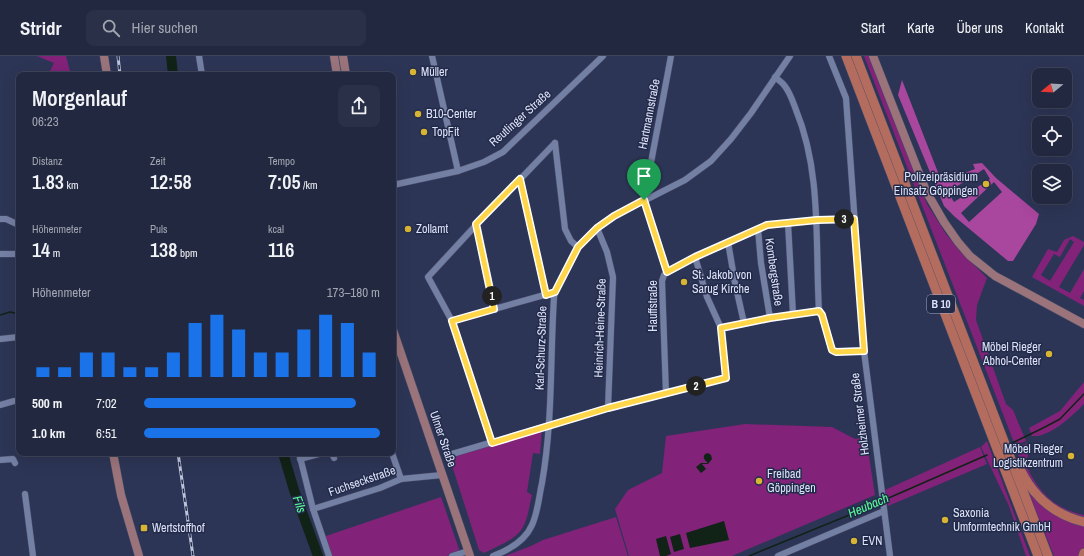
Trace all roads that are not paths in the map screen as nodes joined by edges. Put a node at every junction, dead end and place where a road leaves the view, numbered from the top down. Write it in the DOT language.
graph roads {
  1 [pos="104,56"];
  2 [pos="199,56"];
  3 [pos="334,56"];
  4 [pos="343,56"];
  5 [pos="432,56"];
  6 [pos="593,56"];
  7 [pos="603,56"];
  8 [pos="671,56"];
  9 [pos="790,56"];
  10 [pos="829,56"];
  11 [pos="846,56"];
  12 [pos="856,56"];
  13 [pos="873,56"];
  14 [pos="597,61"];
  15 [pos="107,72"];
  16 [pos="202,72"];
  17 [pos="336,72"];
  18 [pos="346,72"];
  19 [pos="775,77"];
  20 [pos="458,171"];
  21 [pos="520,179"];
  22 [pos="396,184"];
  23 [pos="644,200"];
  24 [pos="0,219"];
  25 [pos="854,219"];
  26 [pos="817,220"];
  27 [pos="16,223"];
  28 [pos="788,223"];
  29 [pos="476,224"];
  30 [pos="597,228"];
  31 [pos="758,229"];
  32 [pos="728,242"];
  33 [pos="578,247"];
  34 [pos="0,254"];
  35 [pos="16,254"];
  36 [pos="695,257"];
  37 [pos="667,272"];
  38 [pos="555,292"];
  39 [pos="546,295"];
  40 [pos="494,309"];
  41 [pos="819,311"];
  42 [pos="793,314"];
  43 [pos="770,318"];
  44 [pos="452,321"];
  45 [pos="744,323"];
  46 [pos="1084,324"];
  47 [pos="721,328"];
  48 [pos="16,337"];
  49 [pos="0,339"];
  50 [pos="396,339"];
  51 [pos="864,351"];
  52 [pos="666,394"];
  53 [pos="14,401"];
  54 [pos="0,405"];
  55 [pos="608,408"];
  56 [pos="550,425"];
  57 [pos="492,443"];
  58 [pos="452,454"];
  59 [pos="114,456"];
  60 [pos="299,456"];
  61 [pos="393,456"];
  62 [pos="0,460"];
  63 [pos="15,463"];
  64 [pos="1013,463"];
  65 [pos="442,475"];
  66 [pos="401,479"];
  67 [pos="25,494"];
  68 [pos="314,509"];
  69 [pos="883,509"];
  70 [pos="1084,522"];
  71 [pos="794,553"];
  72 [pos="469,554"];
  73 [pos="33,556"];
  74 [pos="139,556"];
  75 [pos="329,556"];
  76 [pos="452,556"];
  77 [pos="493,556"];
  78 [pos="778,556"];
  79 [pos="890,556"];
  80 [pos="1038,556"];
  81 [pos="1048,556"];
  1 -- 15 [label="main road"];
  2 -- 16 [label="street"];
  3 -- 17 [label="main road"];
  4 -- 18 [label="main road"];
  5 -- 20 [label="street"];
  6 -- 14 [label="street"];
  7 -- 14 [label="street, Reutlinger Straße"];
  8 -- 23 [label="street, Hartmannstraße"];
  9 -- 19 [label="street, Karl-Schurz-Straße"];
  10 -- 25 [label="street, Holzheimer Straße"];
  11 -- 80 [label="highway, B 10"];
  12 -- 64 [label="highway, B 10"];
  13 -- 46 [label="main road"];
  14 -- 20 [label="street, Reutlinger Straße"];
  19 -- 23 [label="street, Karl-Schurz-Straße"];
  19 -- 26 [label="street"];
  20 -- 22 [label="street, Reutlinger Straße"];
  21 -- 29 [label="street"];
  21 -- 33 [label="street"];
  21 -- 39 [label="street"];
  23 -- 30 [label="street, Karl-Schurz-Straße"];
  23 -- 37 [label="street, Hauffstraße"];
  24 -- 27 [label="street"];
  25 -- 26 [label="street"];
  25 -- 51 [label="street, Holzheimer Straße"];
  26 -- 28 [label="street"];
  26 -- 41 [label="street"];
  28 -- 31 [label="street"];
  28 -- 42 [label="street"];
  29 -- 40 [label="street"];
  29 -- 44 [label="street"];
  30 -- 33 [label="street, Karl-Schurz-Straße"];
  30 -- 55 [label="street, Heinrich-Heine-Straße"];
  31 -- 32 [label="street"];
  31 -- 43 [label="street, Kornbergstraße"];
  32 -- 36 [label="street"];
  32 -- 45 [label="street"];
  33 -- 38 [label="street, Karl-Schurz-Straße"];
  34 -- 35 [label="street"];
  36 -- 37 [label="street"];
  36 -- 47 [label="street"];
  37 -- 52 [label="street, Hauffstraße"];
  38 -- 39 [label="street"];
  38 -- 56 [label="street, Karl-Schurz-Straße"];
  39 -- 40 [label="street"];
  40 -- 44 [label="street"];
  41 -- 42 [label="street"];
  41 -- 51 [label="street"];
  42 -- 43 [label="street"];
  43 -- 45 [label="street"];
  44 -- 57 [label="street"];
  45 -- 47 [label="street"];
  47 -- 52 [label="street"];
  48 -- 49 [label="street"];
  50 -- 65 [label="main road, Ulmer Straße"];
  51 -- 69 [label="street, Holzheimer Straße"];
  52 -- 55 [label="street"];
  53 -- 54 [label="street"];
  55 -- 56 [label="street"];
  56 -- 57 [label="street"];
  56 -- 77 [label="street, Karl-Schurz-Straße"];
  57 -- 58 [label="street"];
  59 -- 74 [label="main road"];
  60 -- 68 [label="street"];
  61 -- 66 [label="street"];
  62 -- 63 [label="street"];
  64 -- 70 [label="highway, B 10"];
  64 -- 81 [label="highway, B 10"];
  65 -- 66 [label="street, Fuchseckstraße"];
  65 -- 72 [label="main road, Ulmer Straße"];
  66 -- 68 [label="street, Fuchseckstraße"];
  67 -- 73 [label="street"];
  68 -- 75 [label="street"];
  69 -- 71 [label="street"];
  69 -- 79 [label="street, Holzheimer Straße"];
  71 -- 78 [label="street"];
  72 -- 76 [label="street"];
}
